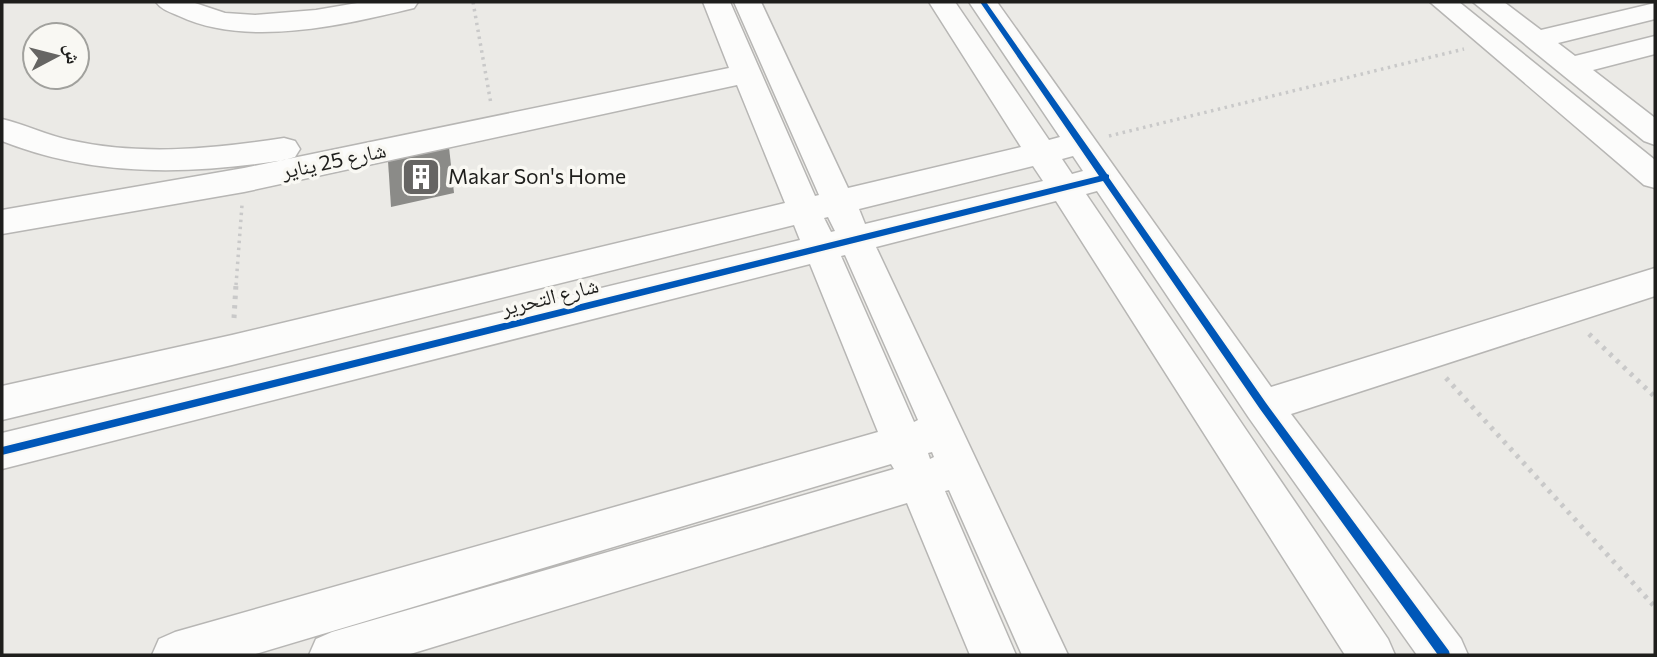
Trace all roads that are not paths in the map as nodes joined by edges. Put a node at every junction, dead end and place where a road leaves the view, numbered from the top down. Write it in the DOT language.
graph roads {
  1 [pos="170,2"];
  2 [pos="404,2"];
  3 [pos="716,2"];
  4 [pos="747,2"];
  5 [pos="942,2"];
  6 [pos="983,2"];
  7 [pos="1443,2"];
  8 [pos="1488,2"];
  9 [pos="1655,11"];
  10 [pos="1536,40"];
  11 [pos="1655,45"];
  12 [pos="742,63"];
  13 [pos="1569,67"];
  14 [pos="2,129"];
  15 [pos="424,131"];
  16 [pos="1655,134"];
  17 [pos="1082,143"];
  18 [pos="337,149"];
  19 [pos="1042,153"];
  20 [pos="1106,177"];
  21 [pos="1655,177"];
  22 [pos="1065,187"];
  23 [pos="821,206"];
  24 [pos="2,222"];
  25 [pos="855,240"];
  26 [pos="820,248"];
  27 [pos="1655,282"];
  28 [pos="185,361"];
  29 [pos="2,402"];
  30 [pos="1263,406"];
  31 [pos="182,407"];
  32 [pos="935,447"];
  33 [pos="2,451"];
  34 [pos="919,482"];
  35 [pos="245,645"];
  36 [pos="175,655"];
  37 [pos="332,655"];
  38 [pos="993,655"];
  39 [pos="1045,655"];
  40 [pos="1372,655"];
  41 [pos="1445,655"];
  1 -- 2 [label="street"];
  3 -- 12 [label="street"];
  4 -- 23 [label="street"];
  5 -- 19 [label="street"];
  6 -- 17 [label="street"];
  7 -- 21 [label="street"];
  8 -- 10 [label="street"];
  9 -- 10 [label="street"];
  10 -- 13 [label="street"];
  11 -- 13 [label="street"];
  12 -- 15 [label="street, شارع 25 يناير"];
  12 -- 15 [label="street, شارع 25 يناير"];
  12 -- 23 [label="street"];
  13 -- 16 [label="street"];
  14 -- 18 [label="street, شارع 25 يناير"];
  15 -- 18 [label="street, شارع 25 يناير"];
  17 -- 19 [label="street, شارع التحرير"];
  17 -- 20 [label="street"];
  18 -- 24 [label="street, شارع 25 يناير"];
  19 -- 22 [label="street"];
  19 -- 23 [label="street, شارع التحرير"];
  20 -- 22 [label="street, شارع التحرير"];
  20 -- 30 [label="street"];
  22 -- 25 [label="street, شارع التحرير"];
  22 -- 40 [label="street"];
  23 -- 25 [label="street"];
  23 -- 26 [label="street"];
  23 -- 28 [label="street, شارع التحرير"];
  25 -- 26 [label="street, شارع التحرير"];
  25 -- 32 [label="street"];
  26 -- 31 [label="street, شارع التحرير"];
  26 -- 32 [label="street"];
  27 -- 30 [label="street"];
  28 -- 29 [label="street, شارع التحرير"];
  28 -- 31 [label="street"];
  30 -- 41 [label="street"];
  31 -- 33 [label="street, شارع التحرير"];
  32 -- 34 [label="street"];
  32 -- 35 [label="street"];
  32 -- 39 [label="street"];
  34 -- 37 [label="street"];
  34 -- 38 [label="street"];
  35 -- 36 [label="street"];
}
